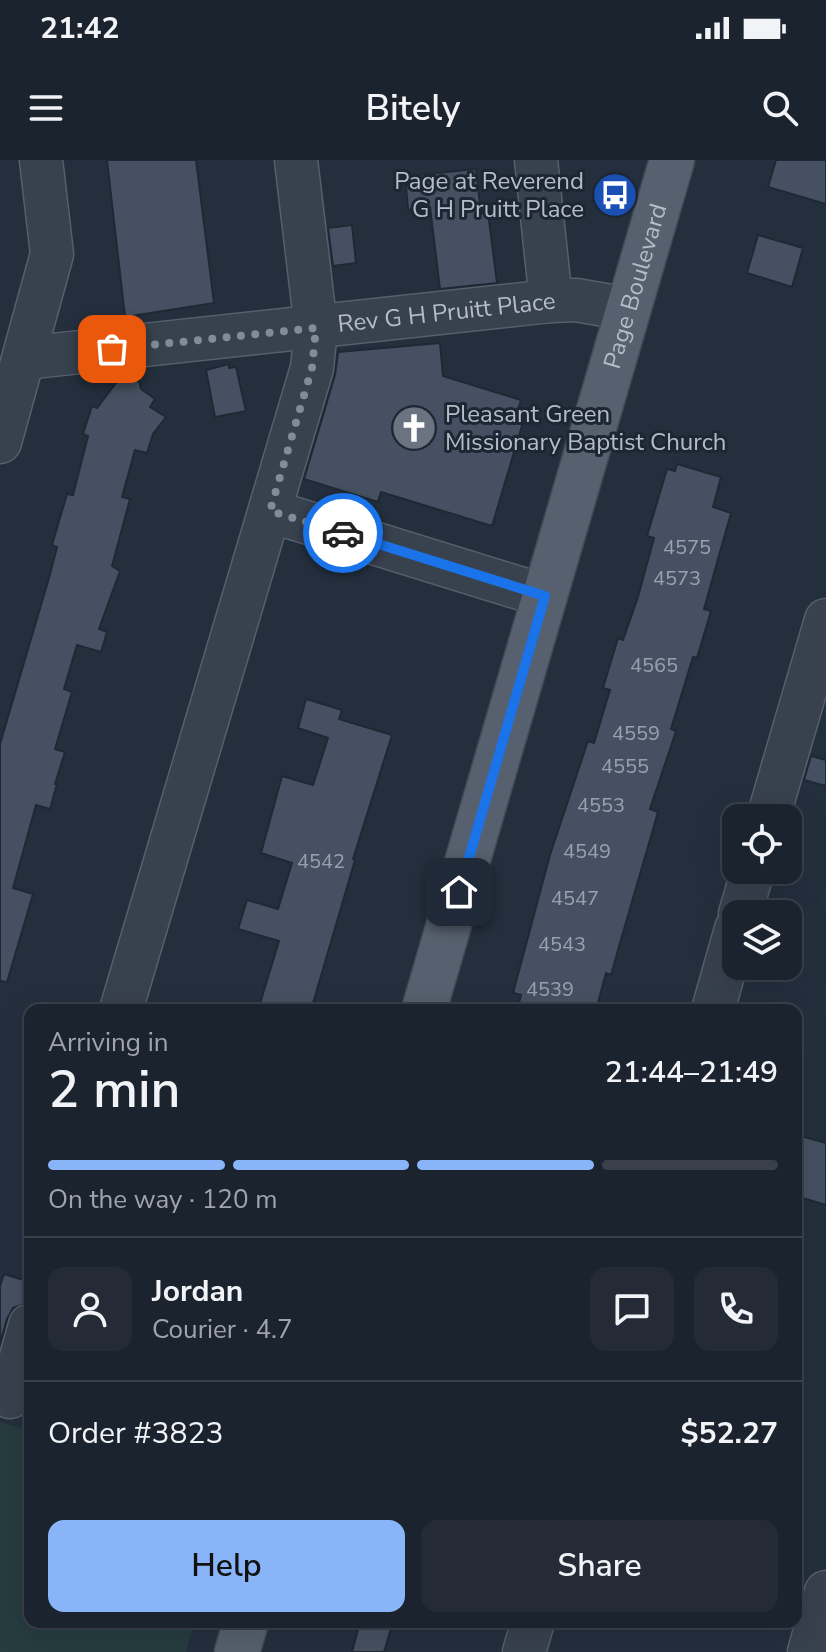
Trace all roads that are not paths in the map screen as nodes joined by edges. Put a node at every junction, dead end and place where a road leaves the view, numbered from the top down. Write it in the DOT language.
graph roads {
  1 [pos="41,160"];
  2 [pos="296,160"];
  3 [pos="536,160"];
  4 [pos="672,160"];
  5 [pos="551,301"];
  6 [pos="628,309"];
  7 [pos="316,328"];
  8 [pos="25,358"];
  9 [pos="0,442"];
  10 [pos="270,511"];
  11 [pos="545,596"];
  12 [pos="826,620"];
  13 [pos="772,804"];
  14 [pos="722,978"];
  15 [pos="123,1004"];
  16 [pos="426,1004"];
  17 [pos="715,1004"];
  18 [pos="24,1351"];
  19 [pos="13,1398"];
  20 [pos="244,1628"];
  21 [pos="531,1628"];
  22 [pos="237,1652"];
  23 [pos="524,1652"];
  1 -- 8 [label="street"];
  2 -- 7 [label="street"];
  3 -- 5 [label="street"];
  4 -- 6 [label="main road, Page Boulevard"];
  5 -- 6 [label="street, Rev G H Pruitt Place"];
  5 -- 7 [label="street, Rev G H Pruitt Place"];
  6 -- 11 [label="main road, Page Boulevard"];
  7 -- 8 [label="street, Rev G H Pruitt Place"];
  7 -- 10 [label="street"];
  8 -- 9 [label="street"];
  10 -- 11 [label="street"];
  10 -- 15 [label="street"];
  11 -- 16 [label="main road, Page Boulevard"];
  12 -- 13 [label="street"];
  14 -- 17 [label="street"];
  18 -- 19 [label="street"];
  20 -- 22 [label="main road"];
  21 -- 23 [label="street"];
}
